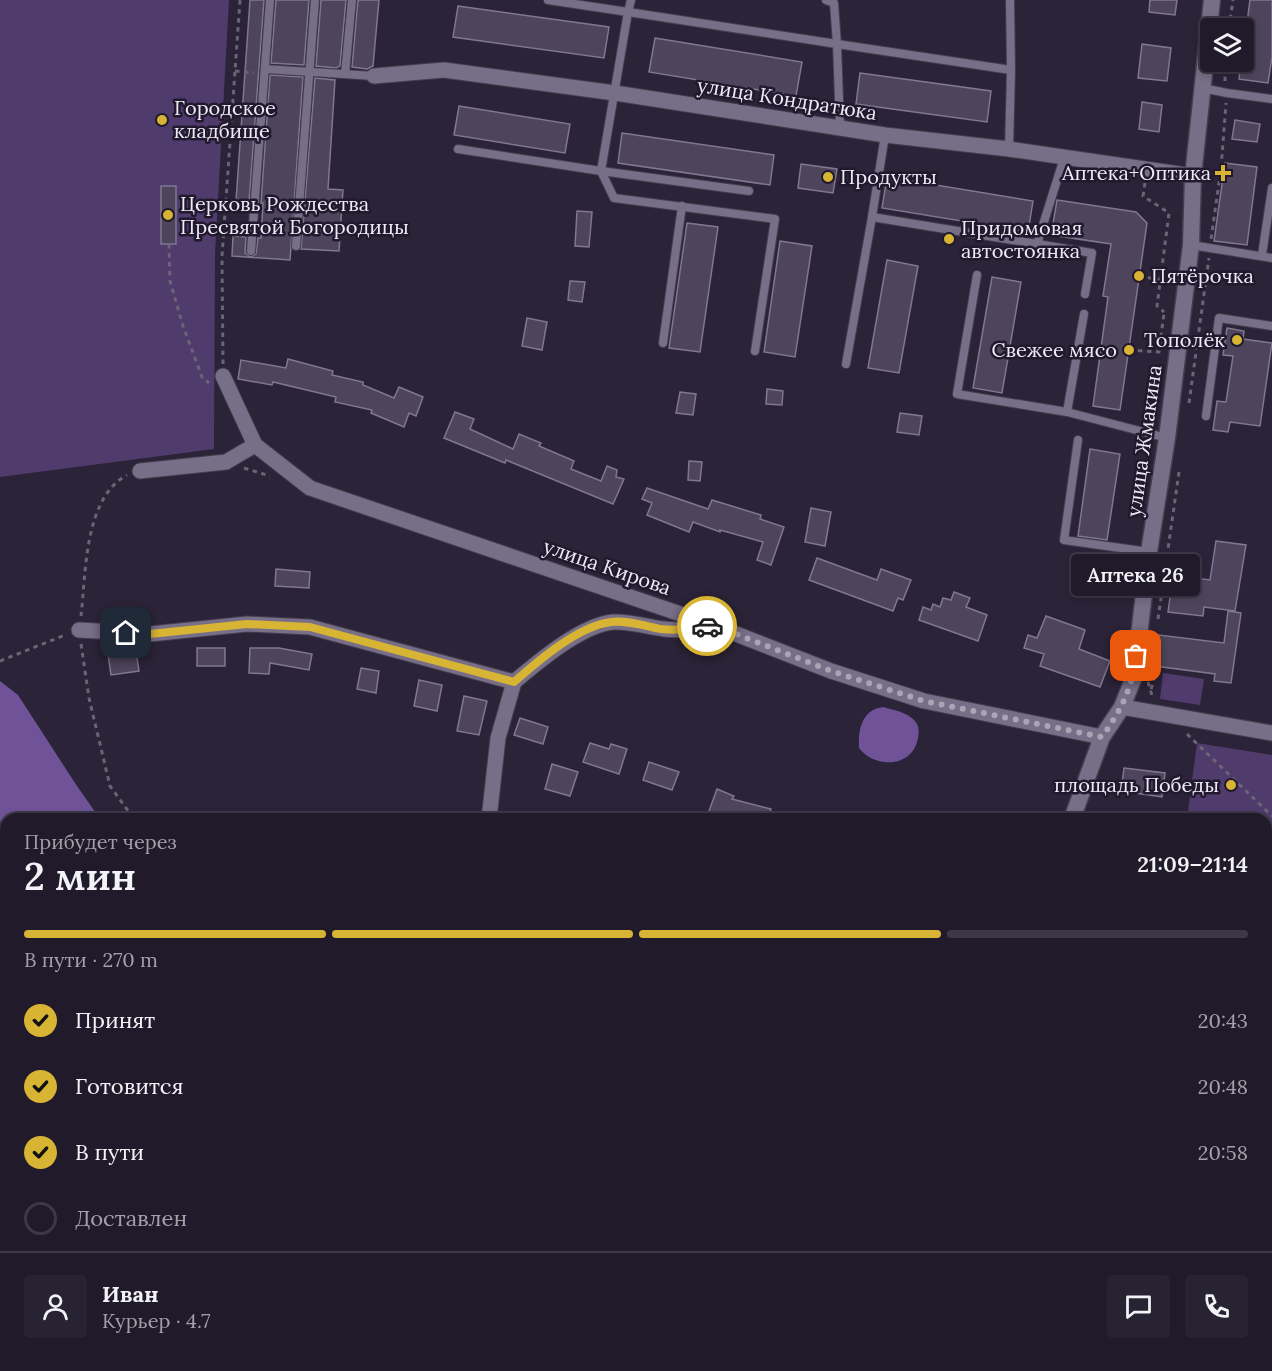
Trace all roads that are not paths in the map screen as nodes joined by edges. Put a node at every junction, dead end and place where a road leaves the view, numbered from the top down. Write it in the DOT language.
graph roads {
  1 [pos="270,0"];
  2 [pos="315,0"];
  3 [pos="352,0"];
  4 [pos="548,0"];
  5 [pos="631,0"];
  6 [pos="1010,0"];
  7 [pos="1212,0"];
  8 [pos="831,1"];
  9 [pos="628,12"];
  10 [pos="837,44"];
  11 [pos="1011,70"];
  12 [pos="265,71"];
  13 [pos="308,72"];
  14 [pos="345,74"];
  15 [pos="374,76"];
  16 [pos="1202,88"];
  17 [pos="615,93"];
  18 [pos="1272,99"];
  19 [pos="840,128"];
  20 [pos="885,135"];
  21 [pos="458,148"];
  22 [pos="1009,149"];
  23 [pos="1064,158"];
  24 [pos="601,171"];
  25 [pos="1193,176"];
  26 [pos="1272,188"];
  27 [pos="749,191"];
  28 [pos="682,206"];
  29 [pos="872,217"];
  30 [pos="1037,244"];
  31 [pos="1191,245"];
  32 [pos="296,246"];
  33 [pos="251,251"];
  34 [pos="1262,255"];
  35 [pos="1272,258"];
  36 [pos="977,275"];
  37 [pos="1085,294"];
  38 [pos="1084,314"];
  39 [pos="1272,326"];
  40 [pos="663,343"];
  41 [pos="755,351"];
  42 [pos="846,364"];
  43 [pos="217,380"];
  44 [pos="1067,412"];
  45 [pos="1206,416"];
  46 [pos="1167,438"];
  47 [pos="1078,440"];
  48 [pos="255,445"];
  49 [pos="140,471"];
  50 [pos="1149,552"];
  51 [pos="713,625"];
  52 [pos="79,630"];
  53 [pos="514,682"];
  54 [pos="1122,707"];
  55 [pos="1272,733"];
  56 [pos="1102,737"];
  57 [pos="490,813"];
  58 [pos="1073,813"];
  1 -- 12 [label="lane"];
  2 -- 13 [label="lane"];
  3 -- 14 [label="lane"];
  4 -- 9 [label="lane"];
  5 -- 9 [label="lane"];
  6 -- 11 [label="lane"];
  7 -- 16 [label="street, улица Жмакина"];
  8 -- 10 [label="lane"];
  9 -- 10 [label="lane"];
  9 -- 17 [label="lane"];
  10 -- 11 [label="lane"];
  10 -- 19 [label="lane"];
  11 -- 22 [label="lane"];
  12 -- 13 [label="lane"];
  12 -- 33 [label="lane"];
  13 -- 14 [label="lane"];
  13 -- 32 [label="lane"];
  14 -- 15 [label="lane"];
  15 -- 17 [label="street, улица Кондратюка"];
  16 -- 18 [label="lane"];
  16 -- 25 [label="street, улица Жмакина"];
  17 -- 19 [label="street, улица Кондратюка"];
  17 -- 24 [label="lane"];
  19 -- 20 [label="street, улица Кондратюка"];
  20 -- 22 [label="street, улица Кондратюка"];
  20 -- 29 [label="lane"];
  21 -- 24 [label="lane"];
  22 -- 23 [label="street, улица Кондратюка"];
  23 -- 25 [label="street, улица Кондратюка"];
  23 -- 30 [label="lane"];
  24 -- 27 [label="lane"];
  24 -- 28 [label="lane"];
  25 -- 31 [label="street, улица Жмакина"];
  26 -- 34 [label="lane"];
  28 -- 40 [label="lane"];
  28 -- 41 [label="lane"];
  29 -- 30 [label="lane"];
  29 -- 42 [label="lane"];
  30 -- 37 [label="lane"];
  31 -- 34 [label="lane"];
  31 -- 46 [label="street, улица Жмакина"];
  34 -- 35 [label="lane"];
  36 -- 44 [label="lane"];
  38 -- 44 [label="lane"];
  39 -- 45 [label="lane"];
  43 -- 48 [label="street, улица Кирова"];
  44 -- 46 [label="lane"];
  46 -- 50 [label="street, улица Жмакина"];
  47 -- 50 [label="lane"];
  48 -- 49 [label="street"];
  48 -- 51 [label="street, улица Кирова"];
  50 -- 54 [label="street, улица Жмакина"];
  51 -- 53 [label="street"];
  51 -- 56 [label="street, улица Кирова"];
  52 -- 53 [label="street"];
  53 -- 57 [label="street"];
  54 -- 55 [label="street"];
  54 -- 56 [label="street"];
  56 -- 58 [label="street"];
}
